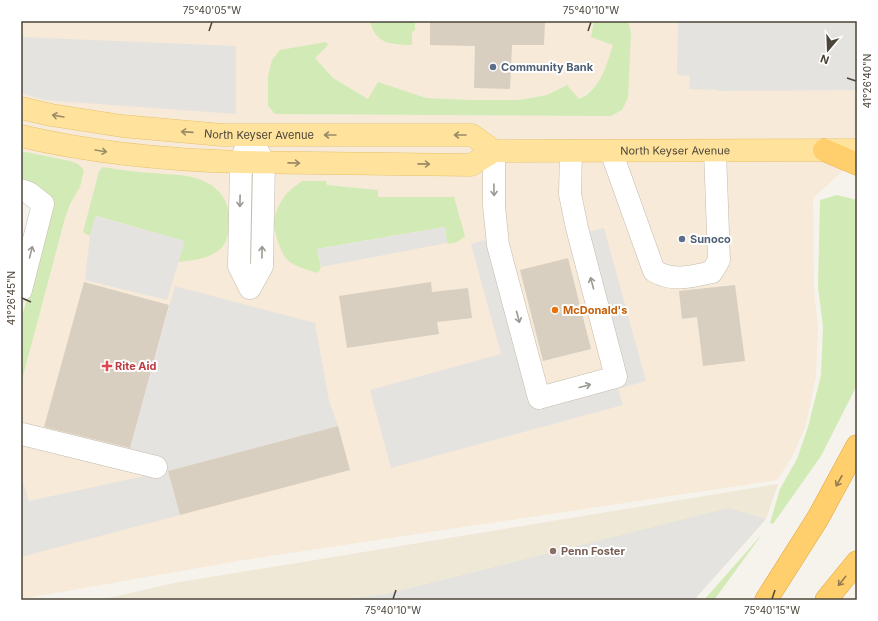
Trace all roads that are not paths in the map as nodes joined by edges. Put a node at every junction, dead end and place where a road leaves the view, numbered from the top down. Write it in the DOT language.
graph roads {
  1 [pos="21,108"];
  2 [pos="21,136"];
  3 [pos="250,136"];
  4 [pos="824,150"];
  5 [pos="857,150"];
  6 [pos="494,151"];
  7 [pos="571,151"];
  8 [pos="611,151"];
  9 [pos="715,151"];
  10 [pos="241,162"];
  11 [pos="264,163"];
  12 [pos="857,164"];
  13 [pos="21,190"];
  14 [pos="21,290"];
  15 [pos="22,434"];
  16 [pos="857,446"];
  17 [pos="156,467"];
  18 [pos="857,562"];
  19 [pos="766,600"];
  20 [pos="826,600"];
  3 -- 1 [label="main road, North Keyser Avenue, one-way"];
  2 -- 10 [label="main road, one-way"];
  6 -- 3 [label="main road, North Keyser Avenue, one-way"];
  3 -- 10 [label="lane"];
  3 -- 11 [label="lane"];
  4 -- 5 [label="main road, North Keyser Avenue"];
  4 -- 9 [label="main road, North Keyser Avenue"];
  4 -- 12 [label="highway"];
  6 -- 7 [label="main road, North Keyser Avenue"];
  6 -- 7 [label="lane, one-way"];
  11 -- 6 [label="main road, one-way"];
  7 -- 8 [label="main road, North Keyser Avenue"];
  8 -- 9 [label="main road, North Keyser Avenue"];
  8 -- 9 [label="lane"];
  10 -- 11 [label="main road"];
  10 -- 11 [label="lane, one-way"];
  14 -- 13 [label="lane, one-way"];
  15 -- 17 [label="lane"];
  16 -- 19 [label="highway, one-way"];
  18 -- 20 [label="highway, one-way"];
}
